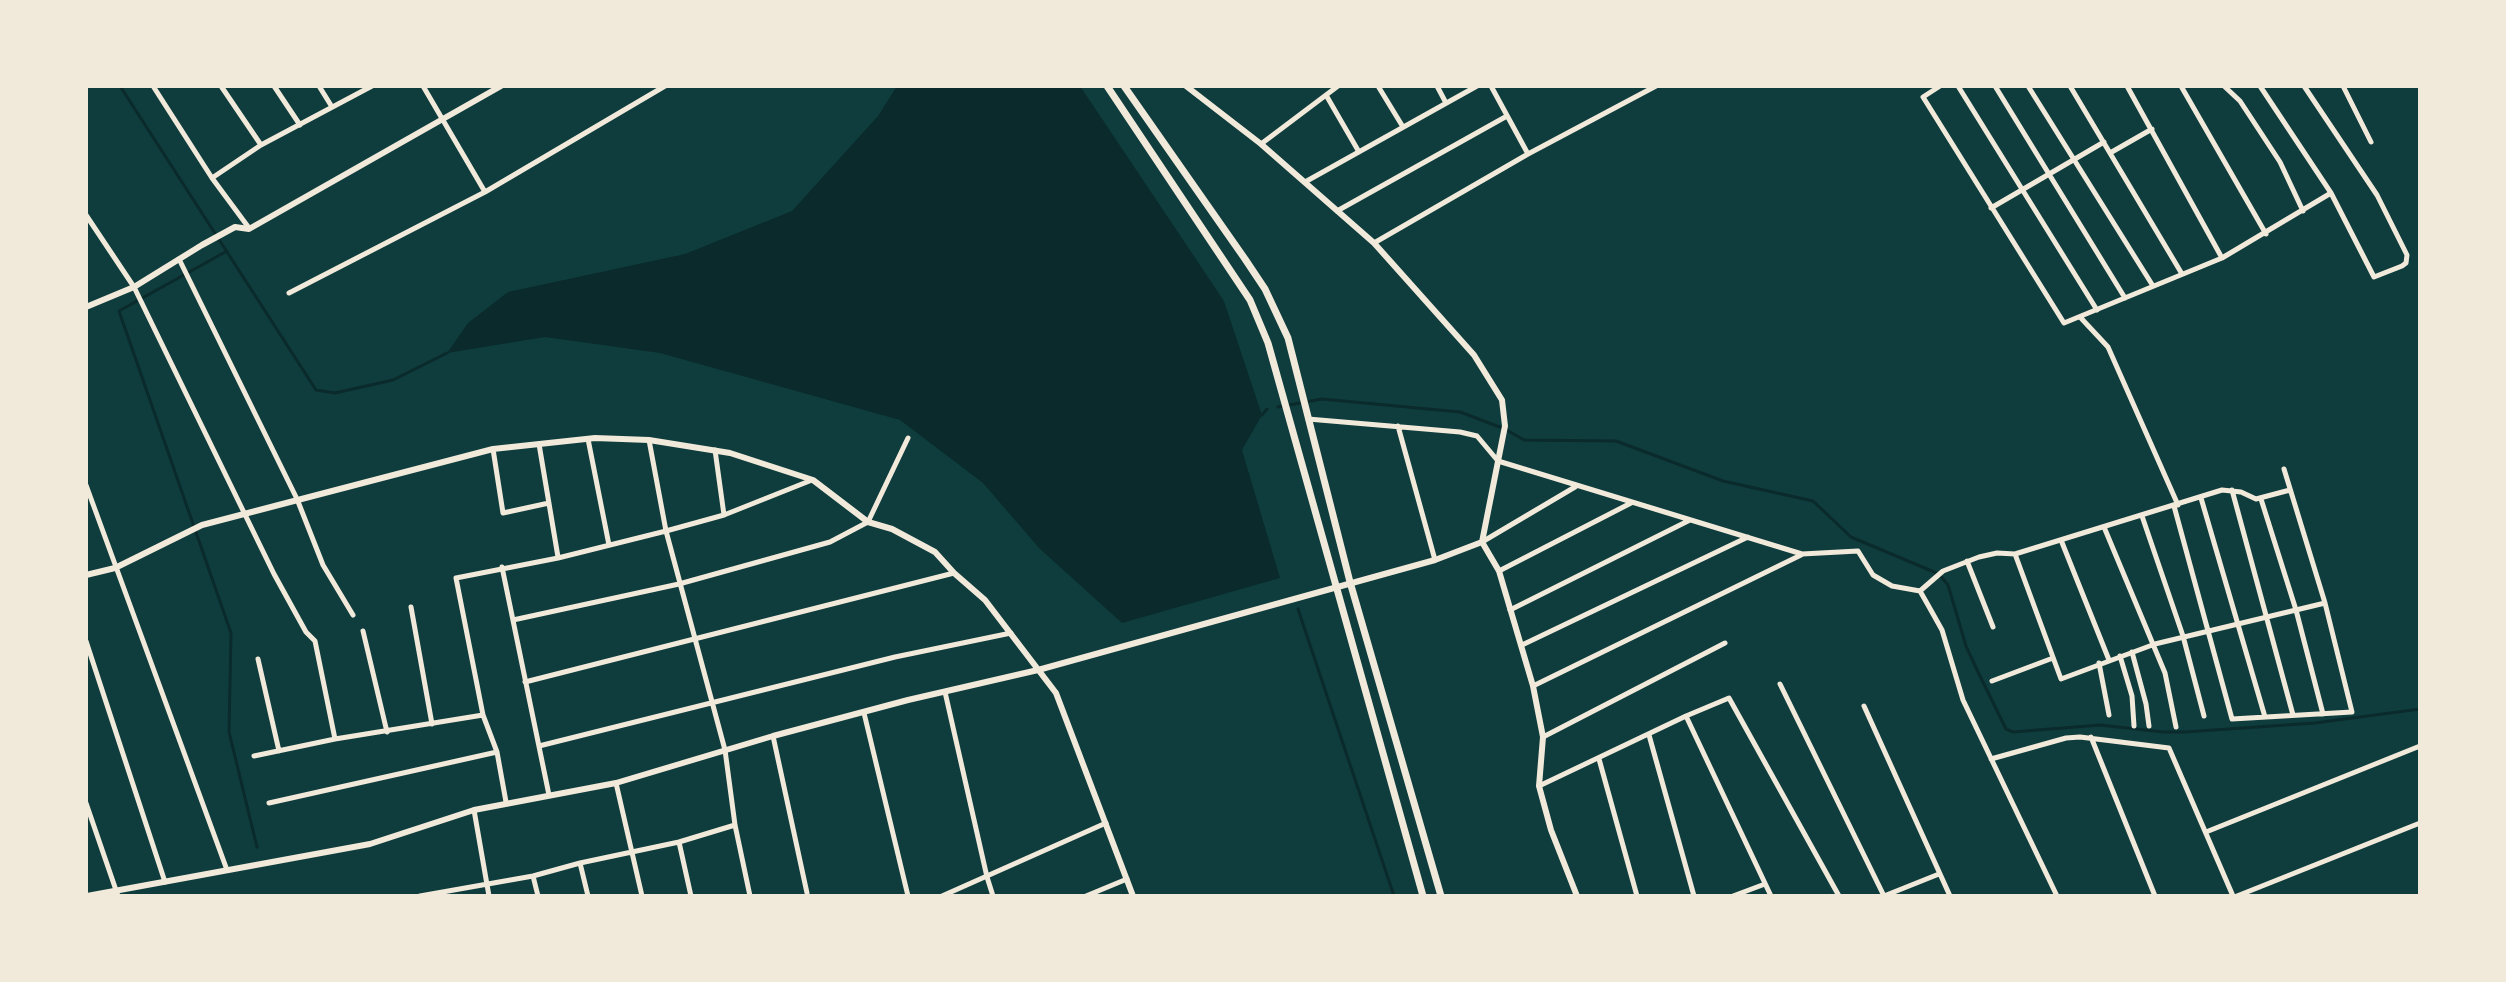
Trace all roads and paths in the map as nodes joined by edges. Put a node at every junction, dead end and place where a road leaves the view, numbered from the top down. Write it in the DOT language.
graph roads {
  1 [pos="153,86"];
  2 [pos="221,86"];
  3 [pos="274,86"];
  4 [pos="319,86"];
  5 [pos="423,86"];
  6 [pos="501,86"];
  7 [pos="665,86"];
  8 [pos="1107,86"];
  9 [pos="1124,86"];
  10 [pos="1186,86"];
  11 [pos="1338,86"];
  12 [pos="1378,86"];
  13 [pos="1437,86"];
  14 [pos="1477,86"];
  15 [pos="1491,86"];
  16 [pos="1656,86"];
  17 [pos="1940,86"];
  18 [pos="1958,86"];
  19 [pos="1995,86"];
  20 [pos="2028,86"];
  21 [pos="2070,86"];
  22 [pos="2127,86"];
  23 [pos="2181,86"];
  24 [pos="2224,86"];
  25 [pos="2260,86"];
  26 [pos="2304,86"];
  27 [pos="2343,86"];
  28 [pos="369,87"];
  29 [pos="1326,95"];
  30 [pos="1446,103"];
  31 [pos="332,107"];
  32 [pos="1507,116"];
  33 [pos="444,119"];
  34 [pos="301,125"];
  35 [pos="1403,127"];
  36 [pos="2152,129"];
  37 [pos="2104,142"];
  38 [pos="2371,142"];
  39 [pos="1261,144"];
  40 [pos="261,145"];
  41 [pos="1359,152"];
  42 [pos="2110,153"];
  43 [pos="1528,154"];
  44 [pos="2074,160"];
  45 [pos="2049,174"];
  46 [pos="212,178"];
  47 [pos="1305,182"];
  48 [pos="2022,189"];
  49 [pos="485,192"];
  50 [pos="2331,193"];
  51 [pos="1991,208"];
  52 [pos="1337,211"];
  53 [pos="2303,211"];
  54 [pos="86,215"];
  55 [pos="249,229"];
  56 [pos="2266,234"];
  57 [pos="1374,243"];
  58 [pos="2222,258"];
  59 [pos="179,259"];
  60 [pos="2183,274"];
  61 [pos="2153,286"];
  62 [pos="134,287"];
  63 [pos="289,293"];
  64 [pos="2125,298"];
  65 [pos="86,307"];
  66 [pos="2097,310"];
  67 [pos="2080,317"];
  68 [pos="1308,419"];
  69 [pos="1398,426"];
  70 [pos="908,438"];
  71 [pos="588,439"];
  72 [pos="649,440"];
  73 [pos="539,444"];
  74 [pos="493,449"];
  75 [pos="715,450"];
  76 [pos="1498,461"];
  77 [pos="2284,469"];
  78 [pos="813,480"];
  79 [pos="86,485"];
  80 [pos="1576,486"];
  81 [pos="2232,490"];
  82 [pos="2290,490"];
  83 [pos="2201,498"];
  84 [pos="297,499"];
  85 [pos="2261,499"];
  86 [pos="549,503"];
  87 [pos="1632,503"];
  88 [pos="2176,506"];
  89 [pos="246,513"];
  90 [pos="724,515"];
  91 [pos="2142,516"];
  92 [pos="1691,519"];
  93 [pos="868,522"];
  94 [pos="2104,527"];
  95 [pos="666,531"];
  96 [pos="1749,536"];
  97 [pos="2061,540"];
  98 [pos="1482,542"];
  99 [pos="609,545"];
  100 [pos="1802,554"];
  101 [pos="2015,554"];
  102 [pos="558,558"];
  103 [pos="1435,560"];
  104 [pos="1967,561"];
  105 [pos="502,567"];
  106 [pos="115,568"];
  107 [pos="1499,571"];
  108 [pos="954,573"];
  109 [pos="86,575"];
  110 [pos="1350,582"];
  111 [pos="679,584"];
  112 [pos="1335,586"];
  113 [pos="1920,591"];
  114 [pos="2325,603"];
  115 [pos="411,607"];
  116 [pos="1510,610"];
  117 [pos="2296,610"];
  118 [pos="353,615"];
  119 [pos="2265,617"];
  120 [pos="513,620"];
  121 [pos="2236,623"];
  122 [pos="1993,627"];
  123 [pos="2208,630"];
  124 [pos="363,631"];
  125 [pos="1011,633"];
  126 [pos="2183,636"];
  127 [pos="693,638"];
  128 [pos="86,641"];
  129 [pos="1725,643"];
  130 [pos="2155,644"];
  131 [pos="1522,645"];
  132 [pos="2132,652"];
  133 [pos="2120,656"];
  134 [pos="2053,658"];
  135 [pos="258,659"];
  136 [pos="2109,660"];
  137 [pos="2099,663"];
  138 [pos="1038,670"];
  139 [pos="1992,681"];
  140 [pos="525,682"];
  141 [pos="1780,684"];
  142 [pos="1533,686"];
  143 [pos="945,692"];
  144 [pos="710,703"];
  145 [pos="1864,706"];
  146 [pos="864,713"];
  147 [pos="2323,714"];
  148 [pos="483,715"];
  149 [pos="2109,715"];
  150 [pos="2293,715"];
  151 [pos="1686,716"];
  152 [pos="2204,716"];
  153 [pos="2265,717"];
  154 [pos="432,724"];
  155 [pos="2134,726"];
  156 [pos="2149,726"];
  157 [pos="2176,727"];
  158 [pos="387,732"];
  159 [pos="1649,735"];
  160 [pos="773,736"];
  161 [pos="1543,737"];
  162 [pos="2091,737"];
  163 [pos="335,739"];
  164 [pos="539,746"];
  165 [pos="2420,746"];
  166 [pos="725,750"];
  167 [pos="279,751"];
  168 [pos="497,752"];
  169 [pos="254,756"];
  170 [pos="1599,759"];
  171 [pos="1991,759"];
  172 [pos="616,783"];
  173 [pos="1539,786"];
  174 [pos="549,795"];
  175 [pos="506,802"];
  176 [pos="86,803"];
  177 [pos="269,803"];
  178 [pos="474,810"];
  179 [pos="1106,823"];
  180 [pos="2420,823"];
  181 [pos="735,825"];
  182 [pos="2206,832"];
  183 [pos="679,842"];
  184 [pos="631,852"];
  185 [pos="580,863"];
  186 [pos="227,870"];
  187 [pos="1939,874"];
  188 [pos="533,876"];
  189 [pos="987,877"];
  190 [pos="1127,879"];
  191 [pos="165,882"];
  192 [pos="486,883"];
  193 [pos="1765,884"];
  194 [pos="807,893"];
  195 [pos="117,894"];
  196 [pos="439,894"];
  197 [pos="87,896"];
  198 [pos="420,896"];
  199 [pos="489,896"];
  200 [pos="538,896"];
  201 [pos="588,896"];
  202 [pos="642,896"];
  203 [pos="691,896"];
  204 [pos="750,896"];
  205 [pos="908,896"];
  206 [pos="942,896"];
  207 [pos="993,896"];
  208 [pos="1086,896"];
  209 [pos="1133,896"];
  210 [pos="1423,896"];
  211 [pos="1441,896"];
  212 [pos="1577,896"];
  213 [pos="1637,896"];
  214 [pos="1694,896"];
  215 [pos="1733,896"];
  216 [pos="1771,896"];
  217 [pos="1839,896"];
  218 [pos="1884,896"];
  219 [pos="1950,896"];
  220 [pos="2057,896"];
  221 [pos="2155,896"];
  222 [pos="2235,896"];
  1 -- 46 [label="street"];
  2 -- 40 [label="street"];
  3 -- 34 [label="street"];
  4 -- 31 [label="street"];
  5 -- 33 [label="street"];
  6 -- 33 [label="street"];
  7 -- 49 [label="street"];
  8 -- 112 [label="main road"];
  9 -- 68 [label="main road"];
  10 -- 39 [label="street"];
  11 -- 29 [label="street"];
  12 -- 35 [label="street"];
  13 -- 30 [label="street"];
  14 -- 30 [label="street"];
  15 -- 32 [label="street"];
  16 -- 43 [label="street"];
  17 -- 51 [label="street"];
  18 -- 48 [label="street"];
  19 -- 45 [label="street"];
  20 -- 44 [label="street"];
  21 -- 37 [label="street"];
  22 -- 36 [label="street"];
  23 -- 56 [label="street"];
  24 -- 53 [label="street"];
  25 -- 50 [label="street"];
  26 -- 50 [label="street"];
  27 -- 38 [label="street"];
  28 -- 31 [label="street"];
  29 -- 39 [label="street"];
  29 -- 41 [label="street"];
  30 -- 35 [label="street"];
  31 -- 34 [label="street"];
  32 -- 43 [label="street"];
  32 -- 52 [label="street"];
  33 -- 49 [label="street"];
  33 -- 55 [label="street"];
  34 -- 40 [label="street"];
  35 -- 41 [label="street"];
  36 -- 42 [label="street"];
  36 -- 58 [label="street"];
  37 -- 42 [label="street"];
  37 -- 44 [label="street"];
  39 -- 47 [label="street"];
  40 -- 46 [label="street"];
  41 -- 47 [label="street"];
  42 -- 60 [label="street"];
  43 -- 57 [label="street"];
  44 -- 45 [label="street"];
  44 -- 61 [label="street"];
  45 -- 48 [label="street"];
  45 -- 64 [label="street"];
  46 -- 55 [label="street"];
  47 -- 52 [label="street"];
  48 -- 51 [label="street"];
  48 -- 66 [label="street"];
  49 -- 63 [label="street"];
  50 -- 53 [label="street"];
  51 -- 67 [label="street"];
  52 -- 57 [label="street"];
  53 -- 56 [label="street"];
  54 -- 62 [label="street"];
  55 -- 59 [label="street"];
  56 -- 58 [label="street"];
  57 -- 76 [label="street"];
  58 -- 60 [label="street"];
  59 -- 62 [label="street"];
  59 -- 84 [label="street"];
  60 -- 61 [label="street"];
  61 -- 64 [label="street"];
  62 -- 65 [label="street"];
  62 -- 89 [label="street"];
  64 -- 66 [label="street"];
  66 -- 67 [label="street"];
  67 -- 88 [label="street"];
  68 -- 69 [label="street"];
  68 -- 110 [label="main road"];
  69 -- 76 [label="street"];
  69 -- 103 [label="street"];
  70 -- 93 [label="street"];
  71 -- 72 [label="street"];
  71 -- 73 [label="street"];
  71 -- 99 [label="street"];
  72 -- 75 [label="street"];
  72 -- 95 [label="street"];
  73 -- 74 [label="street"];
  73 -- 86 [label="street"];
  74 -- 84 [label="street"];
  74 -- 86 [label="street"];
  75 -- 78 [label="street"];
  75 -- 90 [label="street"];
  76 -- 80 [label="street"];
  76 -- 98 [label="street"];
  77 -- 82 [label="street"];
  78 -- 90 [label="street"];
  78 -- 93 [label="street"];
  79 -- 106 [label="street"];
  80 -- 87 [label="street"];
  80 -- 98 [label="street"];
  81 -- 83 [label="street"];
  81 -- 85 [label="street"];
  81 -- 119 [label="street"];
  82 -- 85 [label="street"];
  82 -- 114 [label="street"];
  83 -- 88 [label="street"];
  83 -- 121 [label="street"];
  84 -- 89 [label="street"];
  84 -- 118 [label="street"];
  85 -- 117 [label="street"];
  86 -- 102 [label="street"];
  87 -- 92 [label="street"];
  87 -- 107 [label="street"];
  88 -- 91 [label="street"];
  88 -- 123 [label="street"];
  89 -- 106 [label="street"];
  89 -- 163 [label="street"];
  90 -- 95 [label="street"];
  91 -- 94 [label="street"];
  91 -- 126 [label="street"];
  92 -- 96 [label="street"];
  92 -- 116 [label="street"];
  93 -- 108 [label="street"];
  93 -- 111 [label="street"];
  94 -- 97 [label="street"];
  94 -- 130 [label="street"];
  95 -- 99 [label="street"];
  95 -- 111 [label="street"];
  96 -- 100 [label="street"];
  96 -- 131 [label="street"];
  97 -- 101 [label="street"];
  97 -- 136 [label="street"];
  98 -- 103 [label="street"];
  98 -- 107 [label="street"];
  99 -- 102 [label="street"];
  100 -- 113 [label="street"];
  100 -- 142 [label="street"];
  101 -- 104 [label="street"];
  101 -- 134 [label="street"];
  102 -- 105 [label="street"];
  103 -- 110 [label="street"];
  104 -- 113 [label="street"];
  104 -- 122 [label="street"];
  105 -- 120 [label="street"];
  105 -- 148 [label="street"];
  106 -- 109 [label="street"];
  106 -- 186 [label="street"];
  107 -- 116 [label="street"];
  108 -- 125 [label="street"];
  108 -- 127 [label="street"];
  110 -- 112 [label="street"];
  110 -- 211 [label="main road"];
  111 -- 120 [label="street"];
  111 -- 127 [label="street"];
  112 -- 138 [label="street"];
  112 -- 210 [label="main road"];
  113 -- 171 [label="street"];
  114 -- 117 [label="street"];
  114 -- 147 [label="street"];
  115 -- 154 [label="street"];
  116 -- 131 [label="street"];
  117 -- 119 [label="street"];
  117 -- 147 [label="street"];
  119 -- 121 [label="street"];
  119 -- 150 [label="street"];
  120 -- 140 [label="street"];
  121 -- 123 [label="street"];
  121 -- 153 [label="street"];
  123 -- 126 [label="street"];
  123 -- 153 [label="street"];
  124 -- 158 [label="street"];
  125 -- 138 [label="street"];
  125 -- 144 [label="street"];
  126 -- 130 [label="street"];
  126 -- 152 [label="street"];
  127 -- 140 [label="street"];
  127 -- 144 [label="street"];
  128 -- 191 [label="street"];
  129 -- 161 [label="street"];
  130 -- 132 [label="street"];
  130 -- 157 [label="street"];
  131 -- 142 [label="street"];
  132 -- 133 [label="street"];
  132 -- 156 [label="street"];
  133 -- 136 [label="street"];
  133 -- 155 [label="street"];
  134 -- 137 [label="street"];
  134 -- 139 [label="street"];
  135 -- 167 [label="street"];
  136 -- 137 [label="street"];
  137 -- 149 [label="street"];
  138 -- 143 [label="street"];
  138 -- 179 [label="street"];
  140 -- 164 [label="street"];
  141 -- 218 [label="street"];
  142 -- 161 [label="street"];
  143 -- 146 [label="street"];
  143 -- 189 [label="street"];
  144 -- 164 [label="street"];
  144 -- 166 [label="street"];
  145 -- 187 [label="street"];
  146 -- 160 [label="street"];
  146 -- 205 [label="street"];
  147 -- 150 [label="street"];
  148 -- 154 [label="street"];
  148 -- 168 [label="street"];
  150 -- 153 [label="street"];
  151 -- 159 [label="street"];
  151 -- 193 [label="street"];
  151 -- 217 [label="street"];
  154 -- 158 [label="street"];
  158 -- 163 [label="street"];
  159 -- 170 [label="street"];
  159 -- 214 [label="street"];
  160 -- 166 [label="street"];
  160 -- 194 [label="street"];
  161 -- 173 [label="street"];
  162 -- 171 [label="street"];
  162 -- 182 [label="street"];
  162 -- 221 [label="street"];
  163 -- 167 [label="street"];
  164 -- 174 [label="street"];
  165 -- 182 [label="street"];
  166 -- 172 [label="street"];
  166 -- 181 [label="street"];
  167 -- 169 [label="street"];
  168 -- 175 [label="street"];
  168 -- 177 [label="street"];
  170 -- 173 [label="street"];
  170 -- 213 [label="street"];
  171 -- 220 [label="street"];
  172 -- 174 [label="street"];
  172 -- 184 [label="street"];
  173 -- 212 [label="street"];
  174 -- 175 [label="street"];
  175 -- 178 [label="street"];
  176 -- 195 [label="street"];
  178 -- 186 [label="street"];
  178 -- 192 [label="street"];
  179 -- 189 [label="street"];
  179 -- 190 [label="street"];
  180 -- 222 [label="street"];
  181 -- 183 [label="street"];
  181 -- 204 [label="street"];
  182 -- 222 [label="street"];
  183 -- 184 [label="street"];
  183 -- 203 [label="street"];
  184 -- 185 [label="street"];
  184 -- 202 [label="street"];
  185 -- 188 [label="street"];
  185 -- 201 [label="street"];
  186 -- 191 [label="street"];
  187 -- 218 [label="street"];
  187 -- 219 [label="street"];
  188 -- 192 [label="street"];
  188 -- 200 [label="street"];
  189 -- 206 [label="street"];
  189 -- 207 [label="street"];
  190 -- 208 [label="street"];
  190 -- 209 [label="street"];
  191 -- 195 [label="street"];
  192 -- 196 [label="street"];
  192 -- 199 [label="street"];
  193 -- 215 [label="street"];
  193 -- 216 [label="street"];
  195 -- 197 [label="street"];
  196 -- 198 [label="street"];
}
